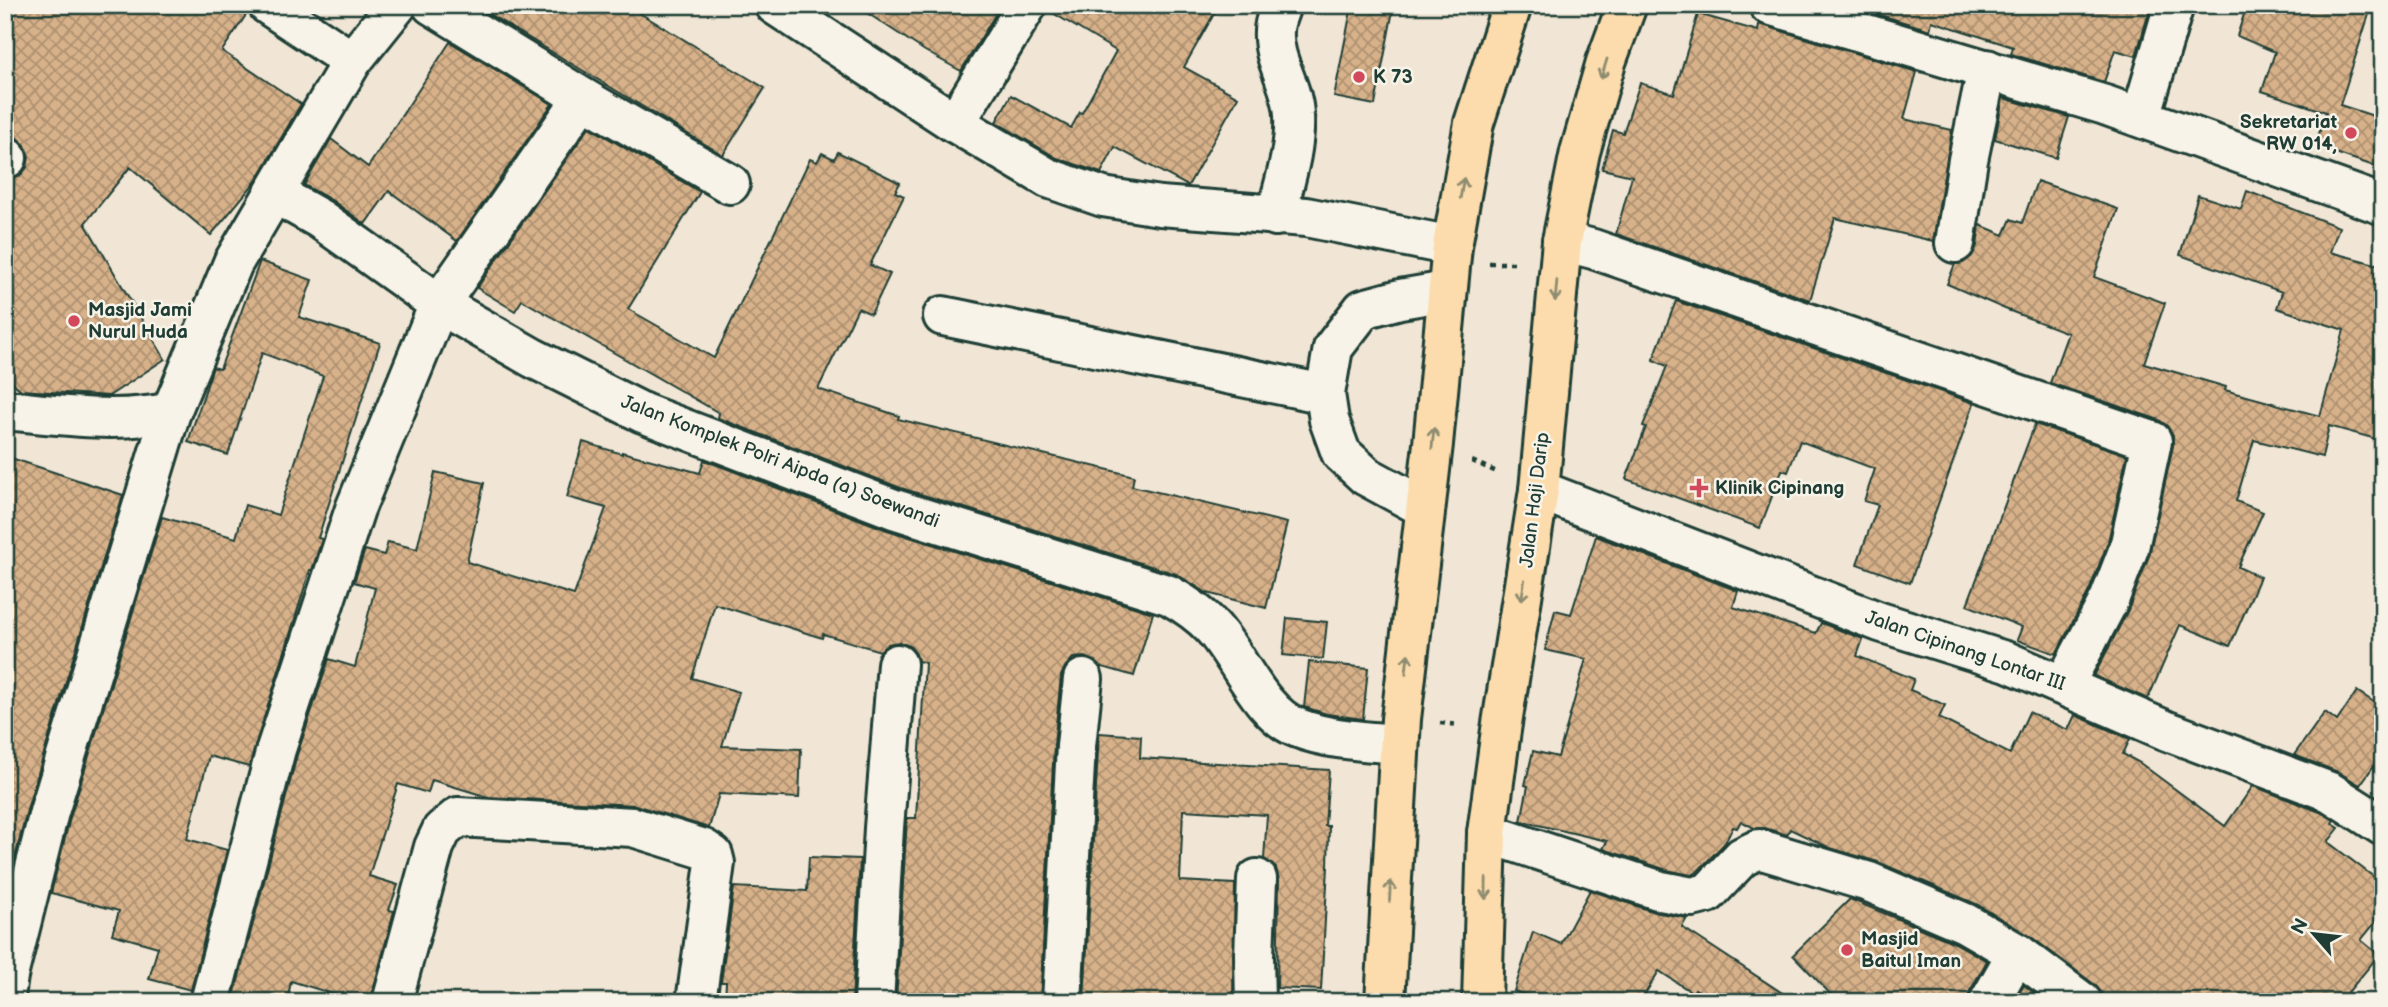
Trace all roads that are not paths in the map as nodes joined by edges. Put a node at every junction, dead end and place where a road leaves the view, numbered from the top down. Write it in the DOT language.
graph roads {
  1 [pos="268,5"];
  2 [pos="397,5"];
  3 [pos="432,5"];
  4 [pos="1027,5"];
  5 [pos="1281,5"];
  6 [pos="1512,5"];
  7 [pos="1627,5"];
  8 [pos="1769,5"];
  9 [pos="2174,5"];
  10 [pos="797,11"];
  11 [pos="352,61"];
  12 [pos="1987,69"];
  13 [pos="583,98"];
  14 [pos="2141,117"];
  15 [pos="955,123"];
  16 [pos="730,184"];
  17 [pos="274,193"];
  18 [pos="2383,205"];
  19 [pos="1276,216"];
  20 [pos="1955,243"];
  21 [pos="1560,252"];
  22 [pos="1450,267"];
  23 [pos="439,304"];
  24 [pos="943,316"];
  25 [pos="1325,394"];
  26 [pos="5,410"];
  27 [pos="172,412"];
  28 [pos="1539,490"];
  29 [pos="1425,508"];
  30 [pos="898,664"];
  31 [pos="1083,679"];
  32 [pos="2064,685"];
  33 [pos="1400,731"];
  34 [pos="2383,826"];
  35 [pos="1487,833"];
  36 [pos="1257,879"];
  37 [pos="2017,953"];
  38 [pos="5,997"];
  39 [pos="210,1002"];
  40 [pos="392,1002"];
  41 [pos="696,1002"];
  42 [pos="874,1002"];
  43 [pos="1062,1002"];
  44 [pos="1255,1002"];
  45 [pos="1385,1002"];
  46 [pos="1482,1002"];
  47 [pos="1989,1002"];
  48 [pos="2082,1002"];
  1 -- 11 [label="street"];
  2 -- 11 [label="street"];
  3 -- 13 [label="street"];
  4 -- 15 [label="street"];
  5 -- 19 [label="street"];
  22 -- 6 [label="main road, one-way"];
  7 -- 21 [label="main road, Jalan Haji Darip, one-way"];
  8 -- 12 [label="street"];
  9 -- 14 [label="street"];
  10 -- 15 [label="street"];
  11 -- 17 [label="street"];
  12 -- 14 [label="street"];
  12 -- 20 [label="street"];
  13 -- 16 [label="street"];
  13 -- 23 [label="street"];
  14 -- 18 [label="street"];
  15 -- 19 [label="street"];
  17 -- 23 [label="street, Jalan Komplek Polri Aipda (a) Soewandi"];
  17 -- 27 [label="street"];
  19 -- 22 [label="street"];
  21 -- 28 [label="main road, Jalan Haji Darip, one-way"];
  21 -- 32 [label="street"];
  22 -- 25 [label="street"];
  29 -- 22 [label="main road, one-way"];
  23 -- 33 [label="street, Jalan Komplek Polri Aipda (a) Soewandi"];
  23 -- 39 [label="street"];
  24 -- 25 [label="street"];
  25 -- 29 [label="street"];
  26 -- 27 [label="street"];
  27 -- 38 [label="street"];
  28 -- 32 [label="street, Jalan Cipinang Lontar III"];
  28 -- 35 [label="main road, Jalan Haji Darip, one-way"];
  33 -- 29 [label="main road, one-way"];
  30 -- 42 [label="street"];
  31 -- 43 [label="street"];
  32 -- 34 [label="street, Jalan Cipinang Lontar III"];
  45 -- 33 [label="main road, one-way"];
  35 -- 37 [label="street"];
  35 -- 46 [label="main road, Jalan Haji Darip, one-way"];
  36 -- 44 [label="street"];
  37 -- 47 [label="street"];
  37 -- 48 [label="street"];
  40 -- 41 [label="street"];
}
